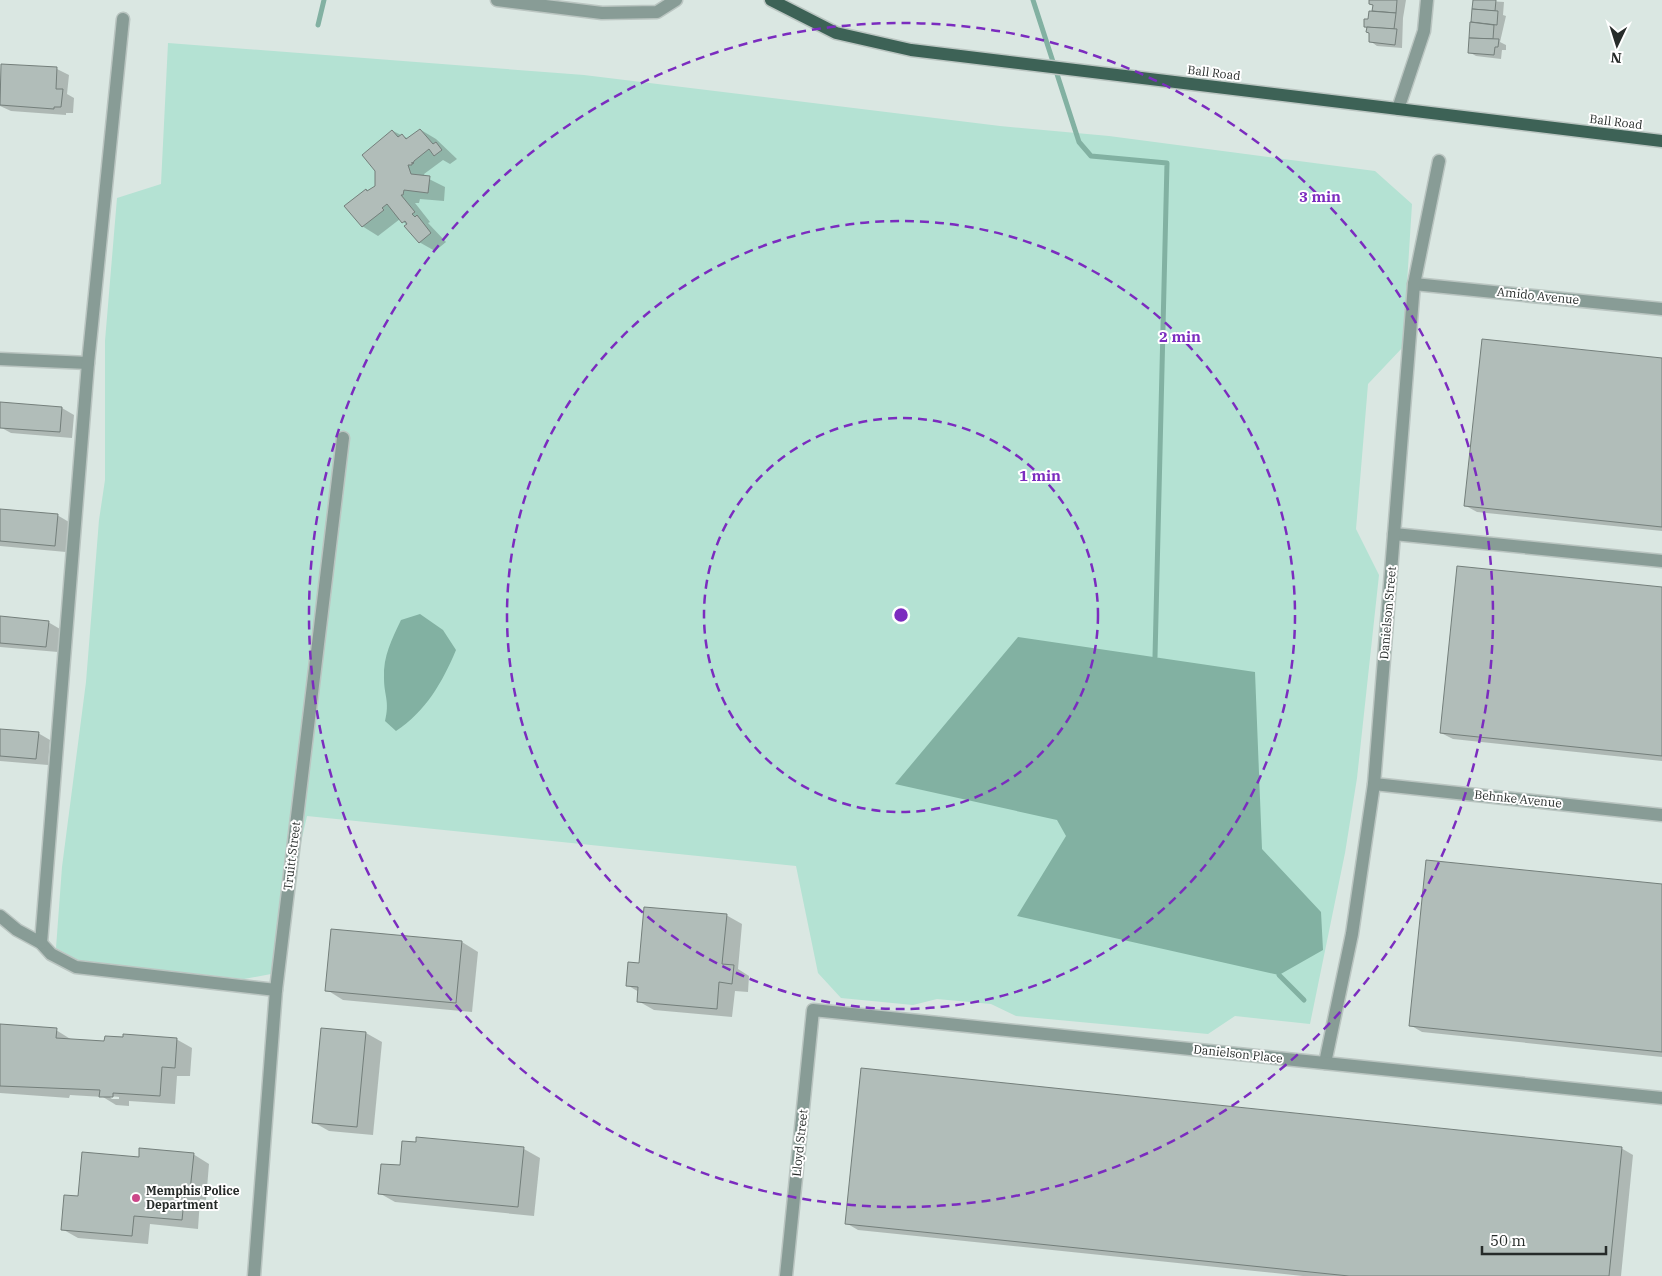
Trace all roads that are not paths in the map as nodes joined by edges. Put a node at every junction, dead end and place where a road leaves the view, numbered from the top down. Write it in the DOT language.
graph roads {
  1 [pos="497,0"];
  2 [pos="676,0"];
  3 [pos="771,0"];
  4 [pos="1427,0"];
  5 [pos="123,19"];
  6 [pos="1398,109"];
  7 [pos="1662,141"];
  8 [pos="1439,161"];
  9 [pos="1414,284"];
  10 [pos="1662,309"];
  11 [pos="0,359"];
  12 [pos="88,363"];
  13 [pos="342,438"];
  14 [pos="1394,534"];
  15 [pos="1662,561"];
  16 [pos="1374,784"];
  17 [pos="1662,815"];
  18 [pos="0,916"];
  19 [pos="41,943"];
  20 [pos="276,990"];
  21 [pos="813,1010"];
  22 [pos="1325,1063"];
  23 [pos="1662,1098"];
  24 [pos="254,1276"];
  25 [pos="786,1276"];
  1 -- 2 [label="street"];
  3 -- 6 [label="main road, Ball Road"];
  4 -- 6 [label="street"];
  5 -- 12 [label="street"];
  6 -- 7 [label="main road, Ball Road"];
  8 -- 9 [label="street, Danielson Street"];
  9 -- 10 [label="street, Amido Avenue"];
  9 -- 14 [label="street, Danielson Street"];
  11 -- 12 [label="street"];
  12 -- 19 [label="street"];
  13 -- 20 [label="street, Truitt Street"];
  14 -- 15 [label="street"];
  14 -- 16 [label="street, Danielson Street"];
  16 -- 17 [label="street, Behnke Avenue"];
  16 -- 22 [label="street, Danielson Street"];
  18 -- 19 [label="street"];
  19 -- 20 [label="street"];
  20 -- 24 [label="street, Truitt Street"];
  21 -- 22 [label="street, Danielson Place"];
  21 -- 25 [label="street, Lloyd Street"];
  22 -- 23 [label="street, Danielson Place"];
}
